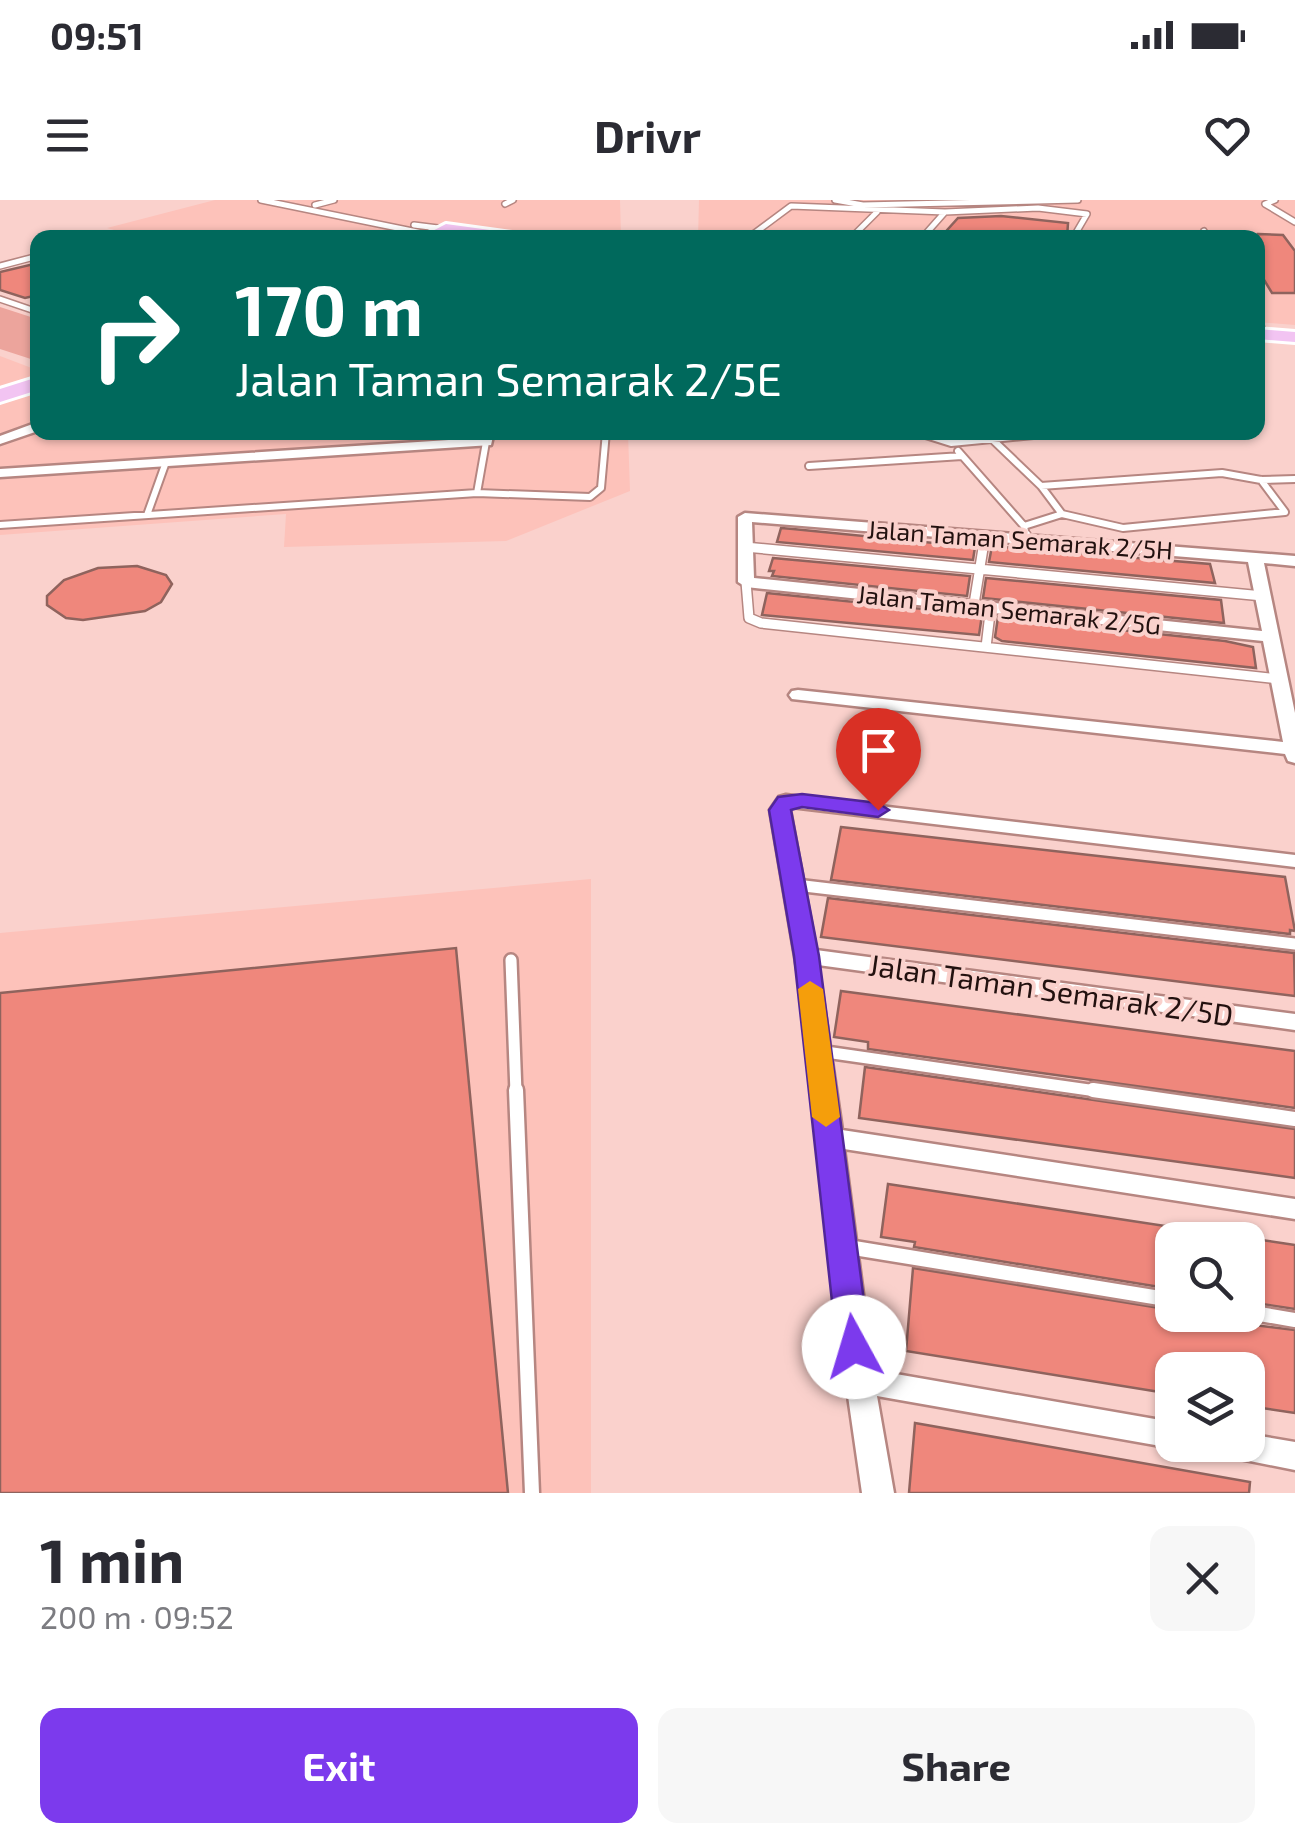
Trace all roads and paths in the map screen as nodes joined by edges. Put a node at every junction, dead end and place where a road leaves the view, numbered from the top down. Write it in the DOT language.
graph roads {
  1 [pos="261,200"];
  2 [pos="291,200"];
  3 [pos="334,200"];
  4 [pos="513,200"];
  5 [pos="835,200"];
  6 [pos="1078,200"];
  7 [pos="1275,200"];
  8 [pos="505,204"];
  9 [pos="315,205"];
  10 [pos="877,212"];
  11 [pos="944,212"];
  12 [pos="1295,222"];
  13 [pos="420,230"];
  14 [pos="424,230"];
  15 [pos="758,230"];
  16 [pos="859,230"];
  17 [pos="929,230"];
  18 [pos="1078,230"];
  19 [pos="30,258"];
  20 [pos="0,266"];
  21 [pos="0,299"];
  22 [pos="30,308"];
  23 [pos="1265,334"];
  24 [pos="1265,335"];
  25 [pos="1295,337"];
  26 [pos="1295,345"];
  27 [pos="30,386"];
  28 [pos="0,396"];
  29 [pos="30,396"];
  30 [pos="0,406"];
  31 [pos="30,429"];
  32 [pos="0,440"];
  33 [pos="448,440"];
  34 [pos="486,440"];
  35 [pos="605,440"];
  36 [pos="941,440"];
  37 [pos="994,440"];
  38 [pos="951,443"];
  39 [pos="962,456"];
  40 [pos="166,462"];
  41 [pos="809,466"];
  42 [pos="0,473"];
  43 [pos="1295,478"];
  44 [pos="1261,480"];
  45 [pos="1040,486"];
  46 [pos="477,494"];
  47 [pos="1062,514"];
  48 [pos="147,515"];
  49 [pos="0,525"];
  50 [pos="1026,533"];
  51 [pos="985,536"];
  52 [pos="745,547"];
  53 [pos="1255,558"];
  54 [pos="1295,561"];
  55 [pos="979,568"];
  56 [pos="746,582"];
  57 [pos="1262,596"];
  58 [pos="983,605"];
  59 [pos="1271,637"];
  60 [pos="986,647"];
  61 [pos="1280,679"];
  62 [pos="798,695"];
  63 [pos="1294,753"];
  64 [pos="1295,861"];
  65 [pos="796,885"];
  66 [pos="1295,944"];
  67 [pos="806,956"];
  68 [pos="511,960"];
  69 [pos="1295,1022"];
  70 [pos="818,1051"];
  71 [pos="1295,1119"];
  72 [pos="828,1137"];
  73 [pos="1295,1208"];
  74 [pos="842,1246"];
  75 [pos="1155,1297"];
  76 [pos="1265,1315"];
  77 [pos="1295,1320"];
  78 [pos="857,1380"];
  79 [pos="1155,1432"];
  80 [pos="1265,1451"];
  81 [pos="1295,1456"];
  82 [pos="532,1493"];
  83 [pos="878,1493"];
  1 -- 13 [label="lane"];
  2 -- 9 [label="lane"];
  3 -- 9 [label="lane"];
  4 -- 8 [label="lane"];
  5 -- 6 [label="lane"];
  7 -- 12 [label="lane"];
  9 -- 14 [label="lane"];
  10 -- 11 [label="lane"];
  10 -- 15 [label="lane"];
  10 -- 16 [label="lane"];
  11 -- 17 [label="lane"];
  11 -- 18 [label="lane"];
  19 -- 20 [label="lane"];
  21 -- 22 [label="lane"];
  23 -- 25 [label="main road"];
  24 -- 26 [label="main road"];
  27 -- 28 [label="main road"];
  29 -- 30 [label="main road"];
  31 -- 32 [label="street"];
  33 -- 40 [label="street"];
  34 -- 46 [label="lane"];
  35 -- 46 [label="lane"];
  36 -- 38 [label="lane"];
  37 -- 38 [label="lane"];
  37 -- 45 [label="lane"];
  38 -- 39 [label="lane"];
  39 -- 41 [label="lane"];
  39 -- 50 [label="lane"];
  40 -- 42 [label="street"];
  40 -- 48 [label="lane"];
  43 -- 44 [label="lane"];
  44 -- 45 [label="lane"];
  44 -- 47 [label="lane"];
  45 -- 47 [label="lane"];
  46 -- 48 [label="lane"];
  47 -- 50 [label="lane"];
  48 -- 49 [label="lane"];
  50 -- 51 [label="street, Jalan Taman Semarak 2/5H"];
  50 -- 53 [label="street, Jalan Taman Semarak 2/5H"];
  51 -- 52 [label="street, Jalan Taman Semarak 2/5H"];
  51 -- 55 [label="lane"];
  52 -- 55 [label="lane"];
  52 -- 56 [label="street"];
  53 -- 54 [label="street, Jalan Taman Semarak 2/5H"];
  53 -- 57 [label="street"];
  55 -- 57 [label="lane"];
  55 -- 58 [label="lane"];
  56 -- 58 [label="street, Jalan Taman Semarak 2/5G"];
  56 -- 60 [label="lane"];
  57 -- 59 [label="street"];
  58 -- 59 [label="street, Jalan Taman Semarak 2/5G"];
  58 -- 60 [label="lane"];
  59 -- 61 [label="street"];
  60 -- 61 [label="lane"];
  61 -- 63 [label="street"];
  62 -- 63 [label="street"];
  64 -- 65 [label="street"];
  65 -- 66 [label="lane"];
  65 -- 67 [label="street"];
  67 -- 69 [label="street, Jalan Taman Semarak 2/5D"];
  67 -- 70 [label="street"];
  68 -- 82 [label="lane"];
  70 -- 71 [label="lane"];
  70 -- 72 [label="street"];
  72 -- 73 [label="street"];
  72 -- 74 [label="street"];
  74 -- 75 [label="lane"];
  74 -- 78 [label="street"];
  76 -- 77 [label="lane"];
  78 -- 79 [label="street"];
  78 -- 83 [label="street"];
  80 -- 81 [label="street"];
}
